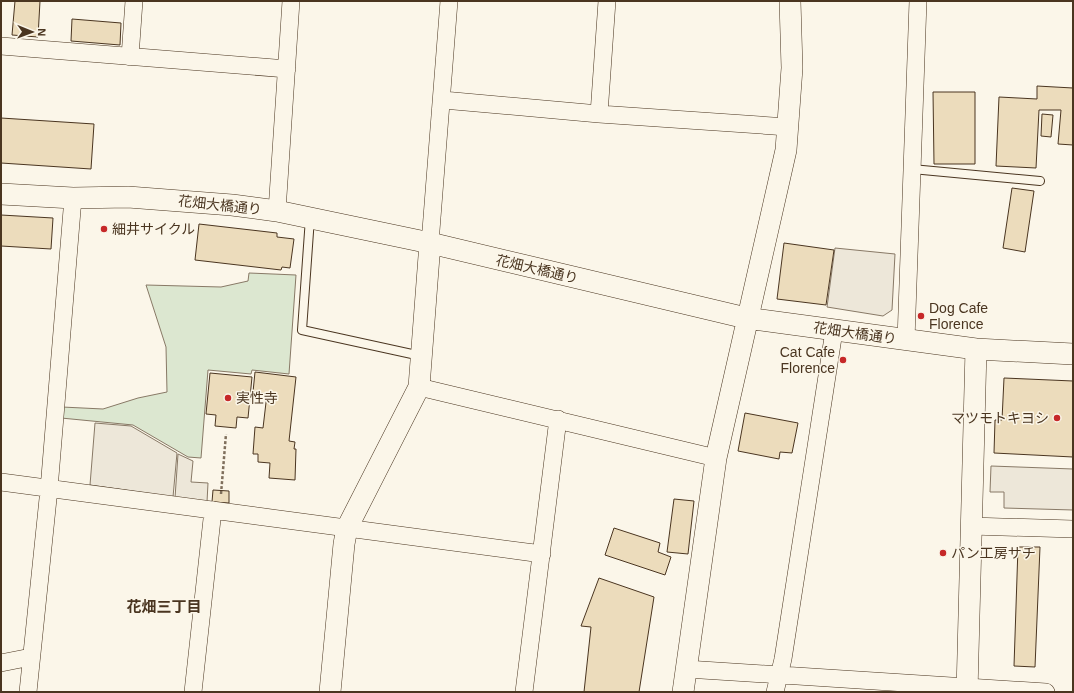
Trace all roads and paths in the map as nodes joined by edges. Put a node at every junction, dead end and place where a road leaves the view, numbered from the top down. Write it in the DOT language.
graph roads {
  1 [pos="134,1"];
  2 [pos="291,1"];
  3 [pos="449,1"];
  4 [pos="607,1"];
  5 [pos="790,1"];
  6 [pos="918,1"];
  7 [pos="1,46"];
  8 [pos="130,57"];
  9 [pos="287,69"];
  10 [pos="443,100"];
  11 [pos="599,114"];
  12 [pos="788,127"];
  13 [pos="912,169"];
  14 [pos="1040,181"];
  15 [pos="1,194"];
  16 [pos="73,198"];
  17 [pos="277,211"];
  18 [pos="310,217"];
  19 [pos="430,244"];
  20 [pos="746,318"];
  21 [pos="834,331"];
  22 [pos="906,340"];
  23 [pos="976,350"];
  24 [pos="1073,354"];
  25 [pos="422,356"];
  26 [pos="419,387"];
  27 [pos="558,419"];
  28 [pos="226,434"];
  29 [pos="716,458"];
  30 [pos="1,482"];
  31 [pos="49,489"];
  32 [pos="216,511"];
  33 [pos="972,526"];
  34 [pos="347,528"];
  35 [pos="1073,529"];
  36 [pos="542,554"];
  37 [pos="31,657"];
  38 [pos="1,663"];
  39 [pos="686,669"];
  40 [pos="778,674"];
  41 [pos="967,690"];
  42 [pos="28,692"];
  43 [pos="193,692"];
  44 [pos="330,692"];
  45 [pos="524,692"];
  46 [pos="683,692"];
  47 [pos="775,692"];
  48 [pos="1046,692"];
  1 -- 8 [label="street"];
  2 -- 9 [label="street"];
  3 -- 10 [label="street"];
  4 -- 11 [label="street"];
  5 -- 12 [label="street"];
  6 -- 13 [label="street"];
  7 -- 8 [label="street"];
  8 -- 9 [label="street"];
  9 -- 17 [label="street"];
  10 -- 11 [label="street"];
  10 -- 19 [label="street"];
  11 -- 12 [label="street"];
  12 -- 20 [label="street"];
  13 -- 14 [label="lane"];
  13 -- 22 [label="street"];
  15 -- 16 [label="street, 花畑大橋通り"];
  16 -- 17 [label="street, 花畑大橋通り"];
  16 -- 31 [label="street"];
  17 -- 18 [label="street, 花畑大橋通り"];
  18 -- 19 [label="street, 花畑大橋通り"];
  18 -- 25 [label="lane"];
  19 -- 20 [label="street, 花畑大橋通り"];
  19 -- 25 [label="street"];
  20 -- 21 [label="street, 花畑大橋通り"];
  20 -- 29 [label="street"];
  21 -- 22 [label="street, 花畑大橋通り"];
  21 -- 40 [label="street"];
  22 -- 23 [label="street, 花畑大橋通り"];
  23 -- 24 [label="street, 花畑大橋通り"];
  23 -- 33 [label="street"];
  25 -- 26 [label="street"];
  26 -- 27 [label="street"];
  26 -- 34 [label="street"];
  27 -- 29 [label="street"];
  27 -- 36 [label="street"];
  28 -- 32 [label="path"];
  29 -- 39 [label="street"];
  30 -- 31 [label="street"];
  31 -- 32 [label="street"];
  31 -- 37 [label="street"];
  32 -- 34 [label="street"];
  32 -- 43 [label="street"];
  33 -- 35 [label="street"];
  33 -- 41 [label="street"];
  34 -- 36 [label="street"];
  34 -- 44 [label="street"];
  36 -- 45 [label="street"];
  37 -- 38 [label="street"];
  37 -- 42 [label="street"];
  39 -- 40 [label="street"];
  39 -- 46 [label="street"];
  40 -- 41 [label="street"];
  40 -- 47 [label="street"];
  41 -- 48 [label="street"];
}
